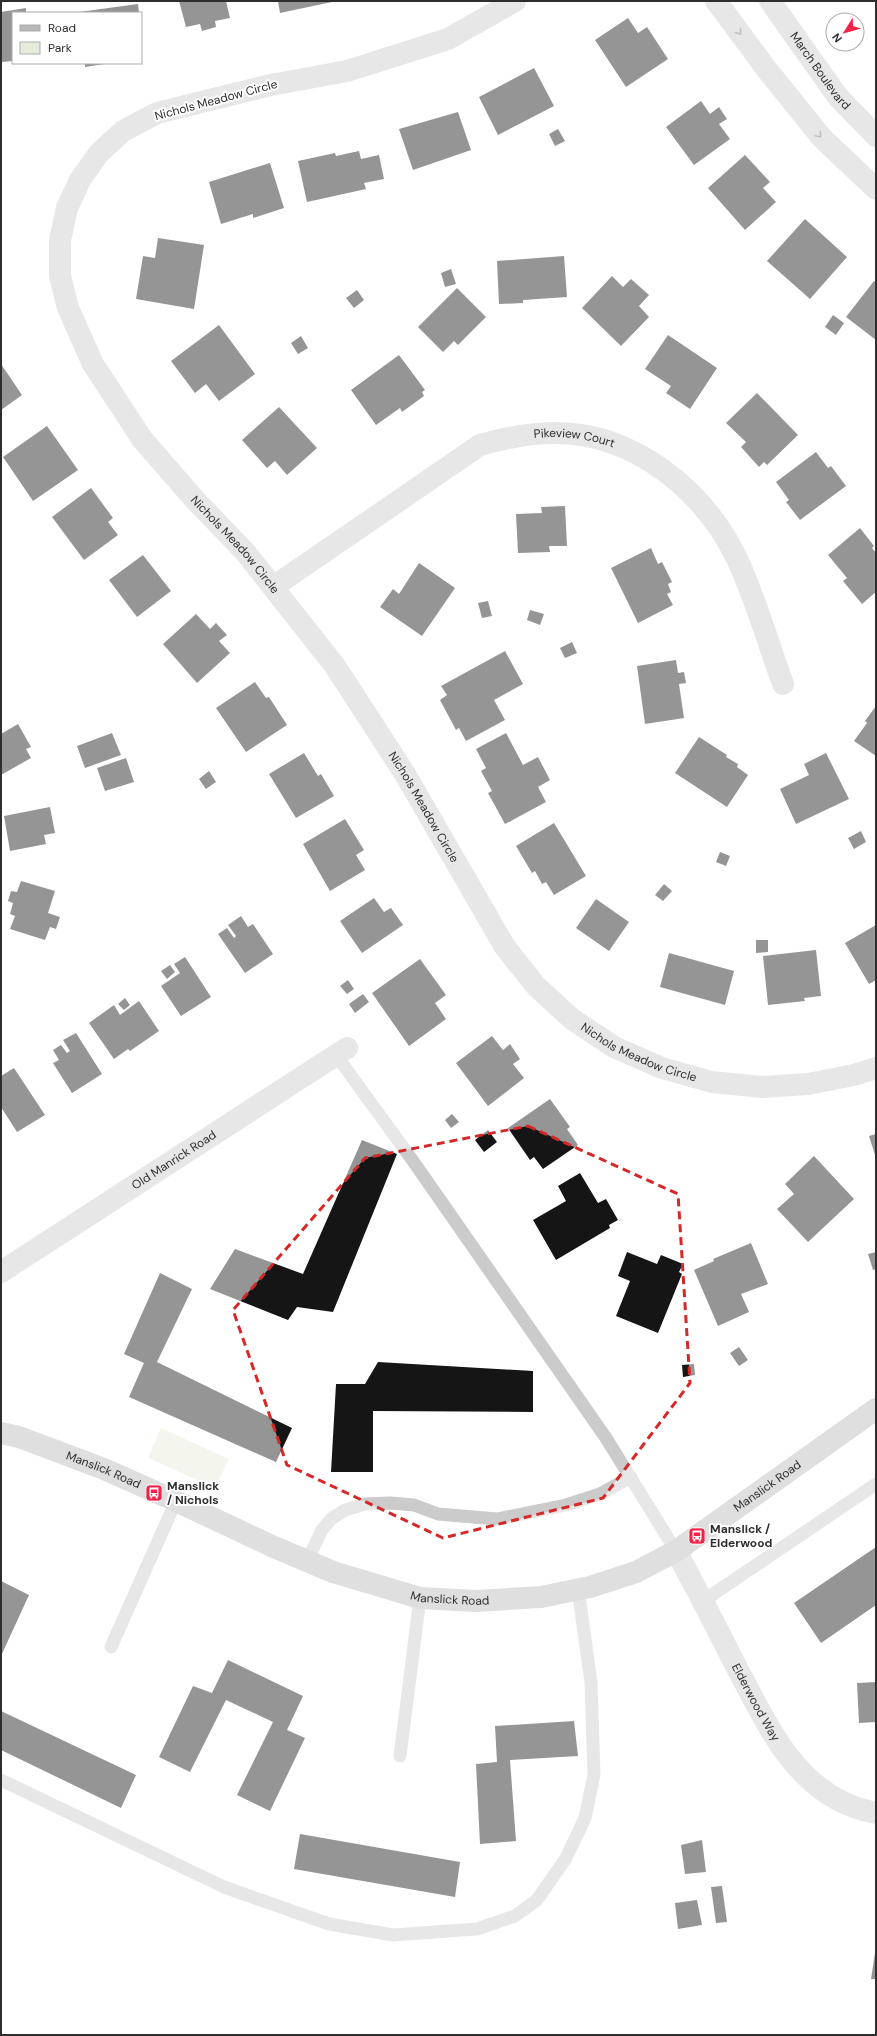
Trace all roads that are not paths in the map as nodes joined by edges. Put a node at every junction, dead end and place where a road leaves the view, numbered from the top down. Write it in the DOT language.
graph roads {
  1 [pos="515,1"];
  2 [pos="716,1"];
  3 [pos="770,1"];
  4 [pos="876,136"];
  5 [pos="876,189"];
  6 [pos="273,587"];
  7 [pos="783,684"];
  8 [pos="342,1051"];
  9 [pos="876,1068"];
  10 [pos="1,1272"];
  11 [pos="876,1409"];
  12 [pos="1,1433"];
  13 [pos="631,1478"];
  14 [pos="876,1484"];
  15 [pos="176,1501"];
  16 [pos="676,1551"];
  17 [pos="307,1561"];
  18 [pos="578,1589"];
  19 [pos="420,1598"];
  20 [pos="703,1601"];
  21 [pos="111,1647"];
  22 [pos="400,1756"];
  23 [pos="1,1780"];
  24 [pos="876,1814"];
  1 -- 6 [label="street, Nichols Meadow Circle"];
  2 -- 5 [label="street, one-way"];
  3 -- 4 [label="street, March Boulevard"];
  6 -- 7 [label="street, Pikeview Court"];
  6 -- 9 [label="street, Nichols Meadow Circle"];
  8 -- 10 [label="street, Old Manrick Road"];
  8 -- 13 [label="lane"];
  11 -- 16 [label="main road, Manslick Road"];
  12 -- 15 [label="main road, Manslick Road"];
  13 -- 16 [label="lane"];
  13 -- 17 [label="lane"];
  14 -- 20 [label="lane"];
  15 -- 17 [label="main road, Manslick Road"];
  15 -- 21 [label="lane"];
  16 -- 18 [label="main road, Manslick Road"];
  16 -- 20 [label="street, Elderwood Way"];
  17 -- 19 [label="main road, Manslick Road"];
  18 -- 19 [label="main road, Manslick Road"];
  18 -- 23 [label="lane"];
  19 -- 22 [label="lane"];
  20 -- 24 [label="street, Elderwood Way"];
}
